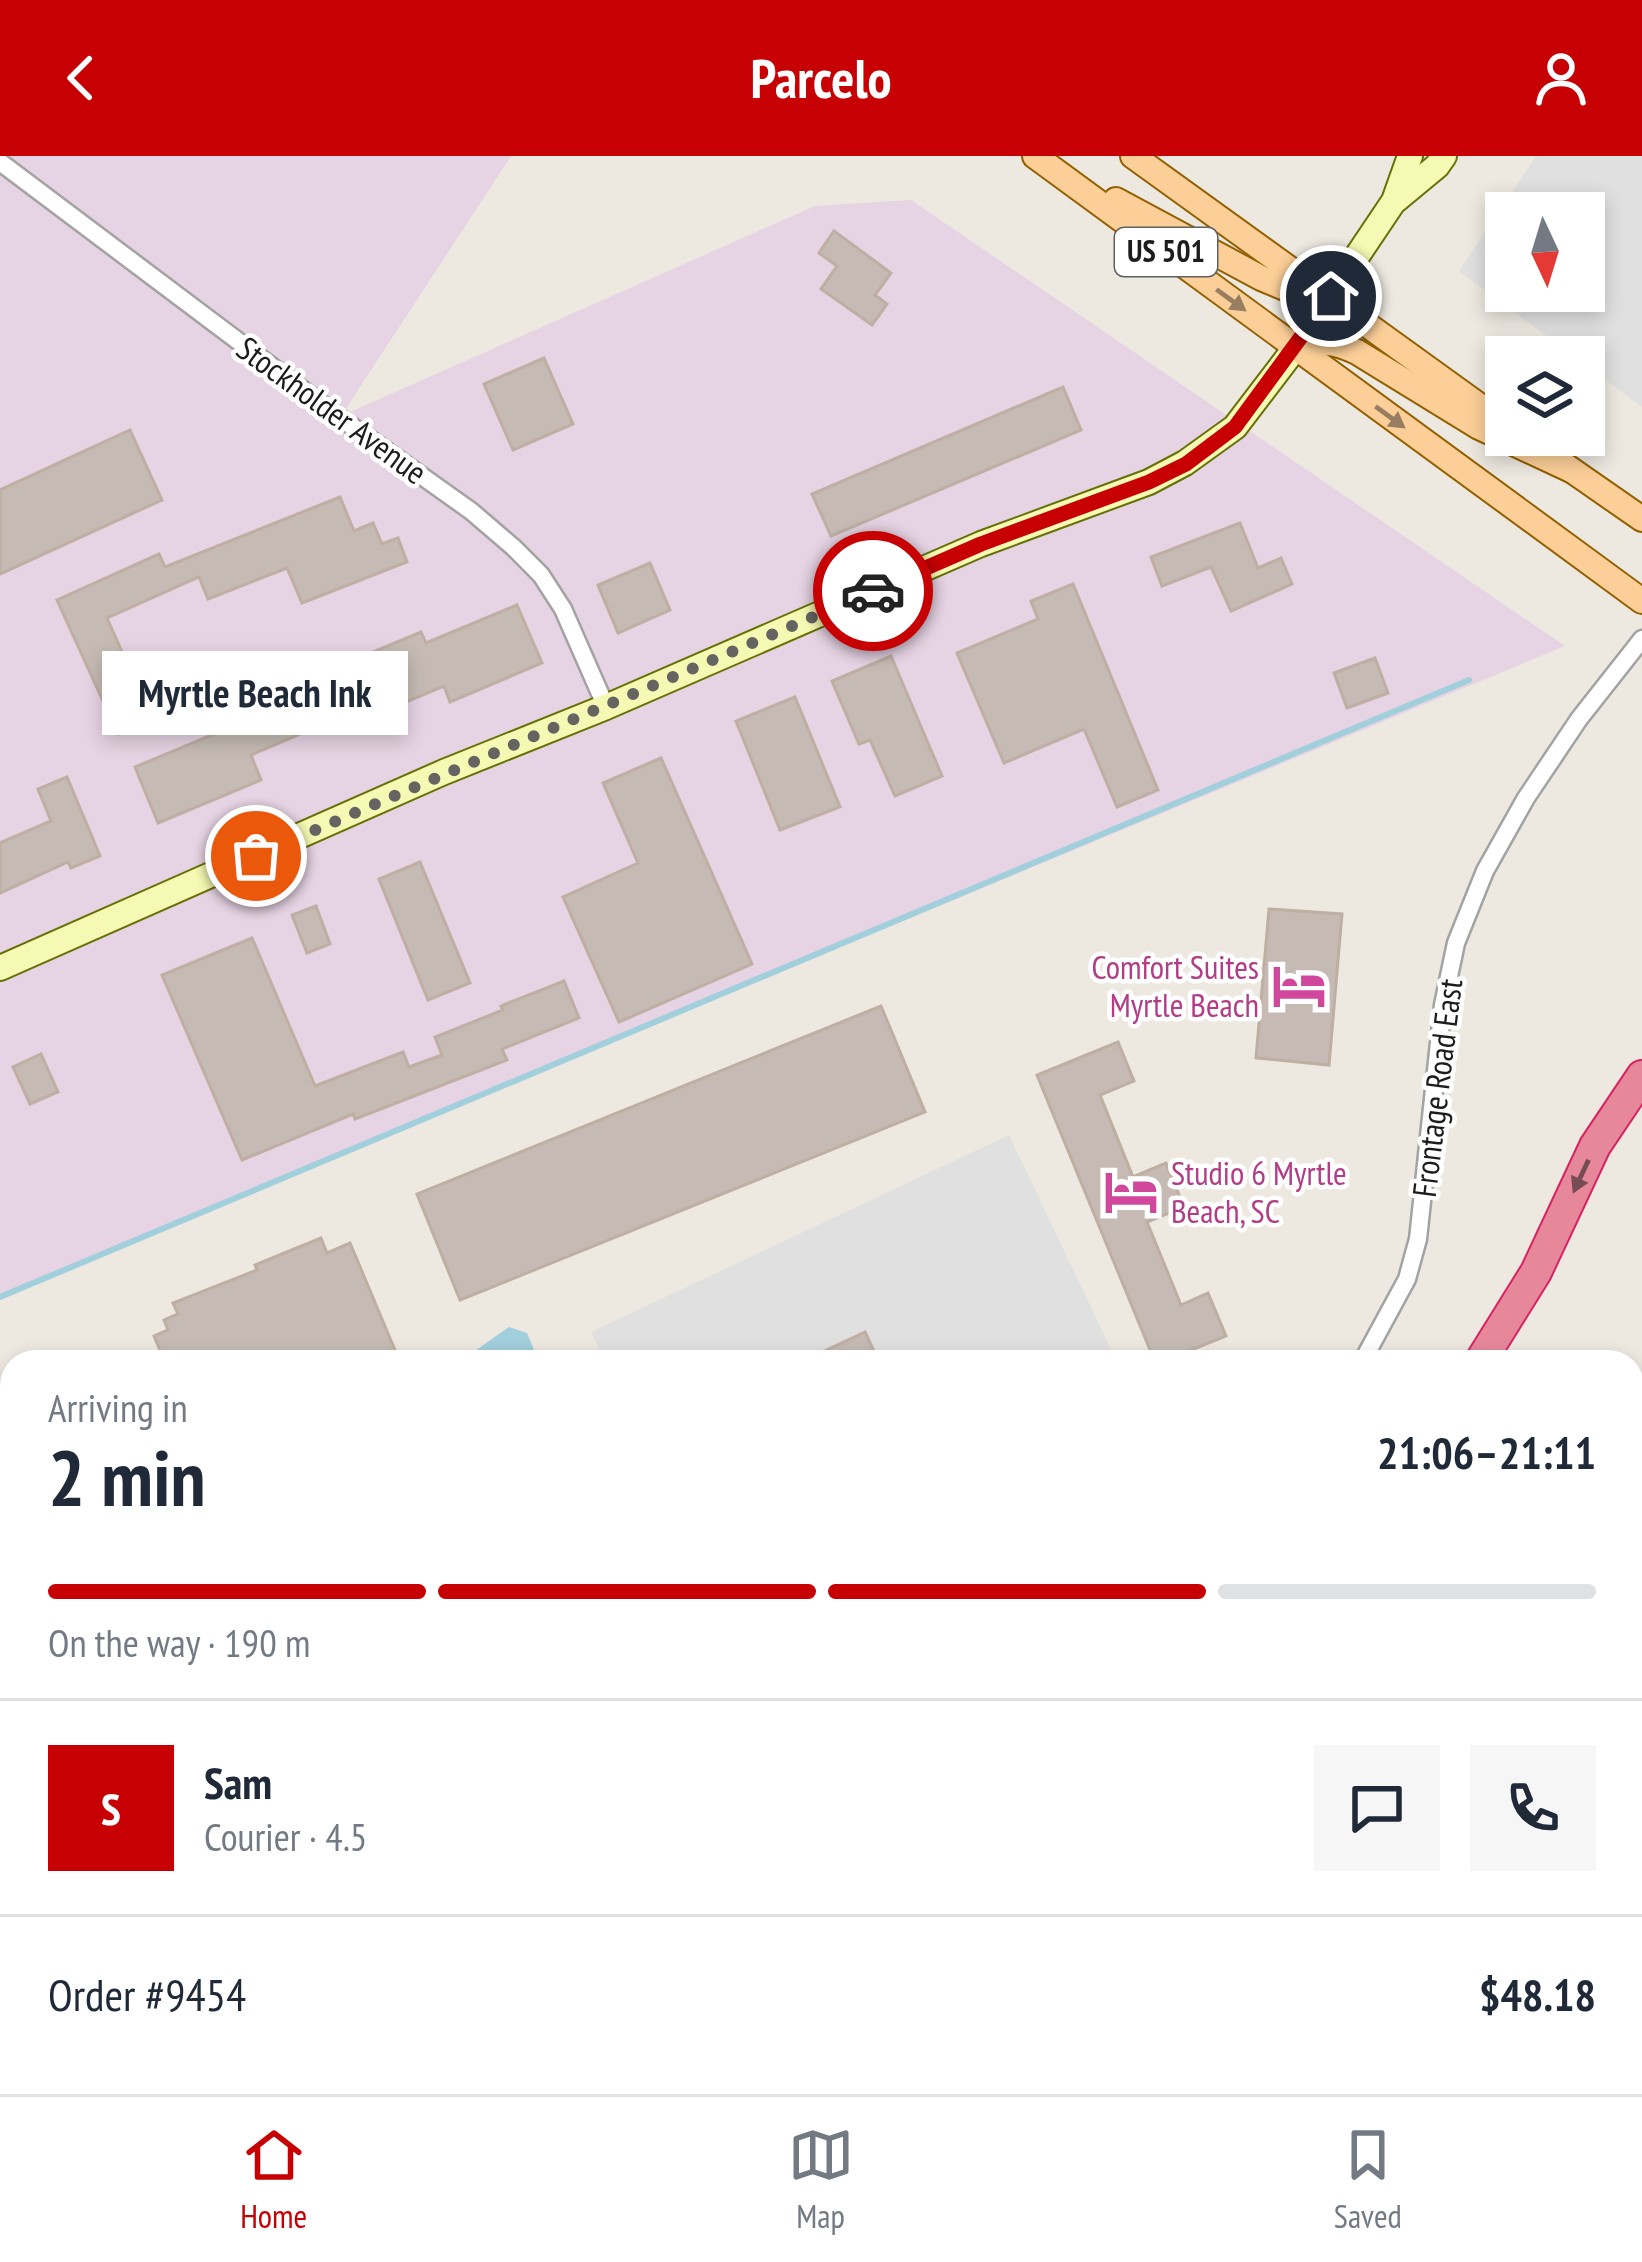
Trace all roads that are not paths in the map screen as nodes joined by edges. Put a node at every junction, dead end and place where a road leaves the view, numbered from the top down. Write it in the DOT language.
graph roads {
  1 [pos="1133,156"];
  2 [pos="1410,156"];
  3 [pos="1444,156"];
  4 [pos="1036,157"];
  5 [pos="0,161"];
  6 [pos="1394,201"];
  7 [pos="1331,296"];
  8 [pos="1296,347"];
  9 [pos="1485,410"];
  10 [pos="1550,456"];
  11 [pos="1570,470"];
  12 [pos="1642,519"];
  13 [pos="1642,601"];
  14 [pos="1642,639"];
  15 [pos="606,707"];
  16 [pos="0,968"];
  17 [pos="1642,1076"];
  18 [pos="1369,1350"];
  19 [pos="1487,1350"];
  1 -- 7 [label="main road, US 501"];
  2 -- 6 [label="street"];
  3 -- 6 [label="street"];
  4 -- 7 [label="main road"];
  4 -- 8 [label="main road, US 501, one-way"];
  5 -- 15 [label="street, Stockholder Avenue"];
  6 -- 7 [label="street"];
  7 -- 8 [label="street"];
  7 -- 9 [label="main road, US 501"];
  8 -- 11 [label="main road"];
  8 -- 13 [label="main road, US 501, one-way"];
  8 -- 15 [label="street"];
  10 -- 11 [label="main road"];
  11 -- 12 [label="main road"];
  14 -- 18 [label="street, Frontage Road East"];
  15 -- 16 [label="street"];
  17 -- 19 [label="highway, one-way"];
}
